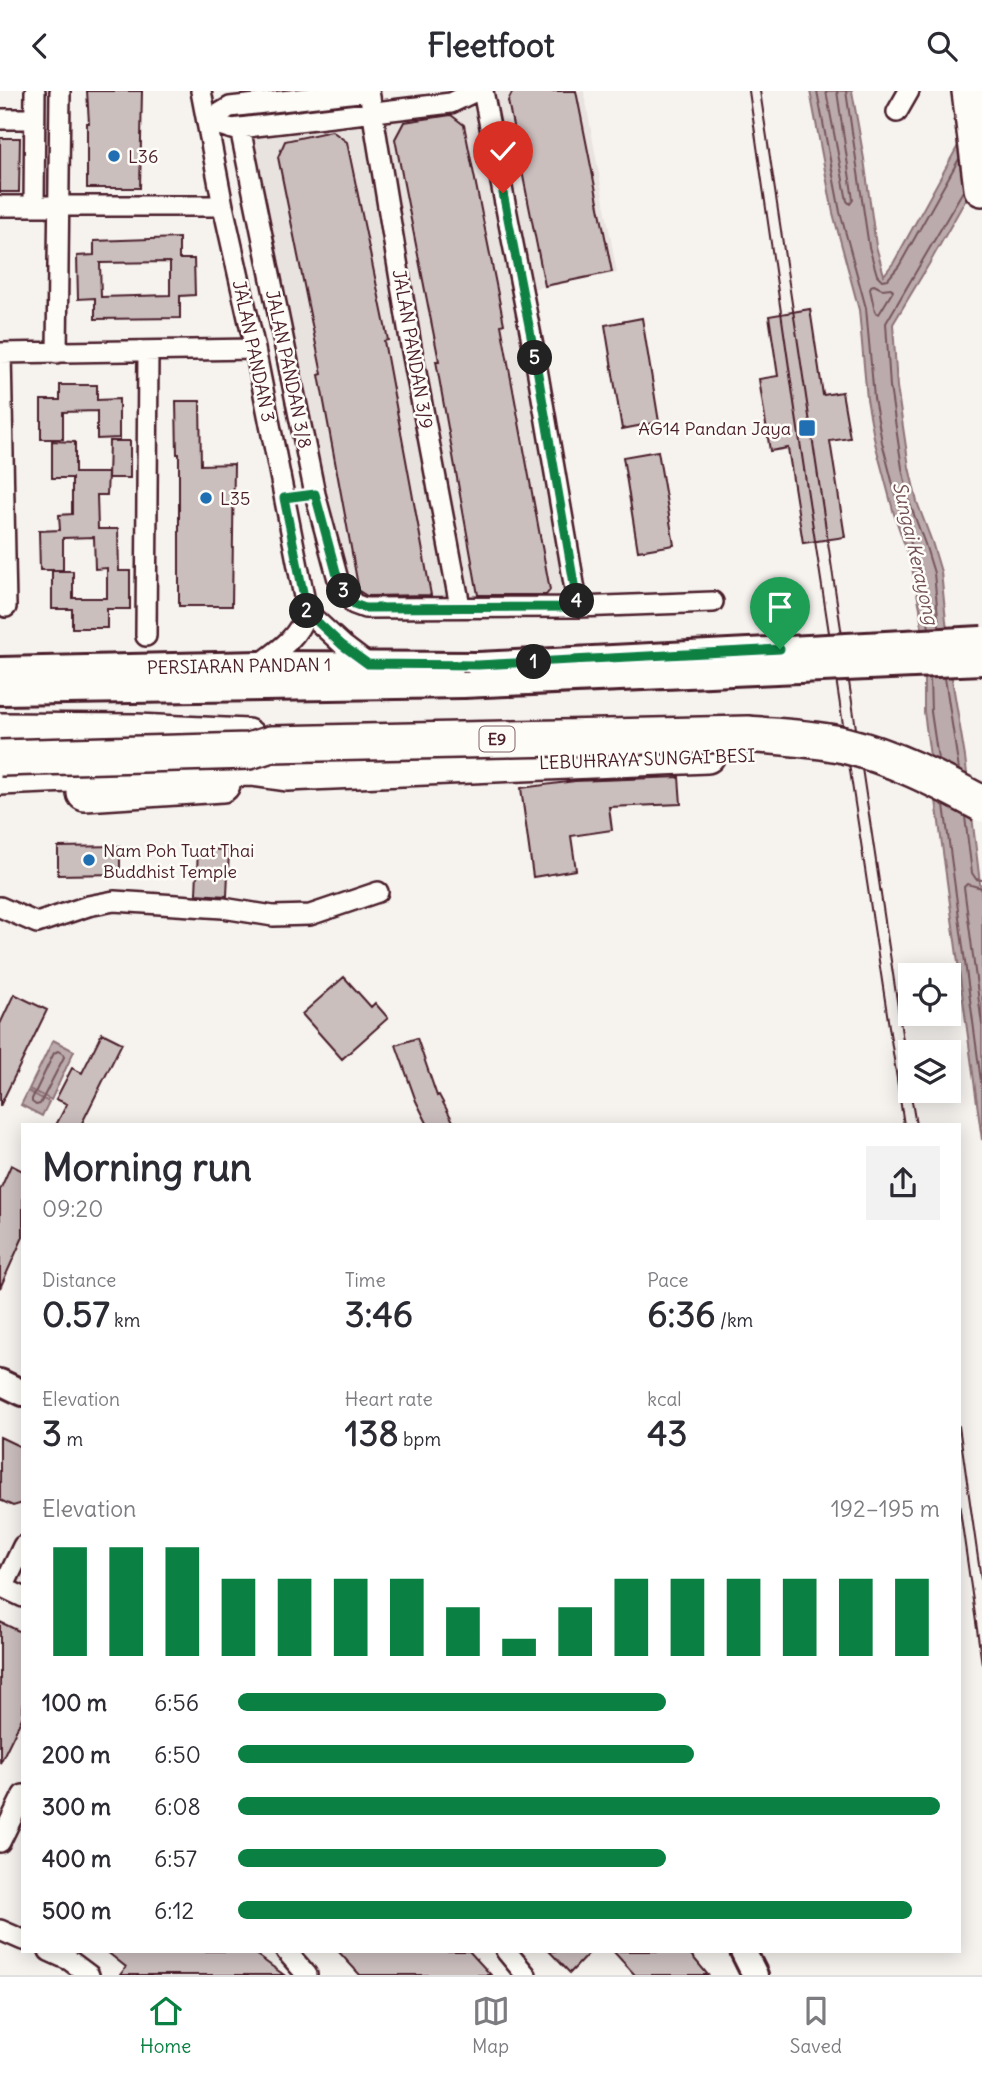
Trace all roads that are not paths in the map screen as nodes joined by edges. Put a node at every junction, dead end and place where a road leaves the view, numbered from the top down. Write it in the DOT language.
graph roads {
  1 [pos="35,91"];
  2 [pos="60,91"];
  3 [pos="201,91"];
  4 [pos="368,91"];
  5 [pos="476,91"];
  6 [pos="483,91"];
  7 [pos="909,91"];
  8 [pos="970,91"];
  9 [pos="897,112"];
  10 [pos="372,113"];
  11 [pos="0,119"];
  12 [pos="34,120"];
  13 [pos="206,121"];
  14 [pos="240,128"];
  15 [pos="982,187"];
  16 [pos="0,206"];
  17 [pos="34,206"];
  18 [pos="59,206"];
  19 [pos="223,206"];
  20 [pos="255,349"];
  21 [pos="149,352"];
  22 [pos="0,353"];
  23 [pos="57,353"];
  24 [pos="315,494"];
  25 [pos="284,498"];
  26 [pos="713,602"];
  27 [pos="460,606"];
  28 [pos="6,607"];
  29 [pos="578,607"];
  30 [pos="307,612"];
  31 [pos="146,636"];
  32 [pos="982,639"];
  33 [pos="982,662"];
  34 [pos="260,664"];
  35 [pos="368,664"];
  36 [pos="0,670"];
  37 [pos="0,692"];
  38 [pos="0,731"];
  39 [pos="0,758"];
  40 [pos="279,759"];
  41 [pos="0,778"];
  42 [pos="0,799"];
  43 [pos="982,804"];
  44 [pos="982,832"];
  45 [pos="378,892"];
  46 [pos="0,907"];
  47 [pos="0,1382"];
  48 [pos="21,1392"];
  49 [pos="21,1550"];
  50 [pos="1,1587"];
  51 [pos="21,1596"];
  52 [pos="21,1799"];
  53 [pos="0,1842"];
  54 [pos="0,1930"];
  55 [pos="21,1939"];
  56 [pos="53,1953"];
  57 [pos="288,1953"];
  58 [pos="508,1953"];
  59 [pos="744,1953"];
  60 [pos="89,1975"];
  61 [pos="307,1975"];
  62 [pos="526,1975"];
  63 [pos="755,1975"];
  1 -- 12 [label="street"];
  2 -- 18 [label="street"];
  3 -- 13 [label="street, JALAN PANDAN 3"];
  4 -- 10 [label="street, JALAN PANDAN 3/9"];
  4 -- 13 [label="street"];
  5 -- 10 [label="street"];
  6 -- 29 [label="street"];
  7 -- 9 [label="street"];
  8 -- 15 [label="highway"];
  10 -- 14 [label="street"];
  10 -- 27 [label="street, JALAN PANDAN 3/9"];
  11 -- 12 [label="street"];
  12 -- 17 [label="street"];
  13 -- 14 [label="street"];
  13 -- 19 [label="street, JALAN PANDAN 3"];
  14 -- 24 [label="street, JALAN PANDAN 3/8"];
  16 -- 17 [label="street"];
  17 -- 18 [label="street"];
  18 -- 19 [label="street"];
  18 -- 23 [label="street"];
  19 -- 20 [label="street, JALAN PANDAN 3"];
  20 -- 21 [label="street"];
  20 -- 25 [label="street, JALAN PANDAN 3"];
  21 -- 23 [label="street"];
  21 -- 31 [label="street"];
  22 -- 23 [label="street"];
  22 -- 28 [label="street"];
  24 -- 25 [label="street"];
  24 -- 27 [label="street, JALAN PANDAN 3/8"];
  25 -- 30 [label="street, JALAN PANDAN 3"];
  26 -- 29 [label="street"];
  27 -- 29 [label="street"];
  30 -- 34 [label="street"];
  30 -- 35 [label="street"];
  32 -- 35 [label="street, PERSIARAN PANDAN 1, bridge"];
  33 -- 37 [label="street, PERSIARAN PANDAN 1, bridge"];
  34 -- 35 [label="street, PERSIARAN PANDAN 1"];
  34 -- 36 [label="street, PERSIARAN PANDAN 1"];
  38 -- 40 [label="highway"];
  39 -- 40 [label="highway, LEBUHRAYA SUNGAI BESI / E9, bridge"];
  40 -- 41 [label="highway, LEBUHRAYA SUNGAI BESI / E9"];
  40 -- 42 [label="highway"];
  40 -- 43 [label="highway, LEBUHRAYA SUNGAI BESI / E9, bridge"];
  40 -- 44 [label="highway, LEBUHRAYA SUNGAI BESI / E9"];
  45 -- 46 [label="street"];
  47 -- 48 [label="street"];
  49 -- 50 [label="street"];
  50 -- 51 [label="street"];
  52 -- 53 [label="street"];
  54 -- 55 [label="street"];
  56 -- 60 [label="street"];
  57 -- 61 [label="street"];
  58 -- 62 [label="street"];
  59 -- 63 [label="street"];
}
